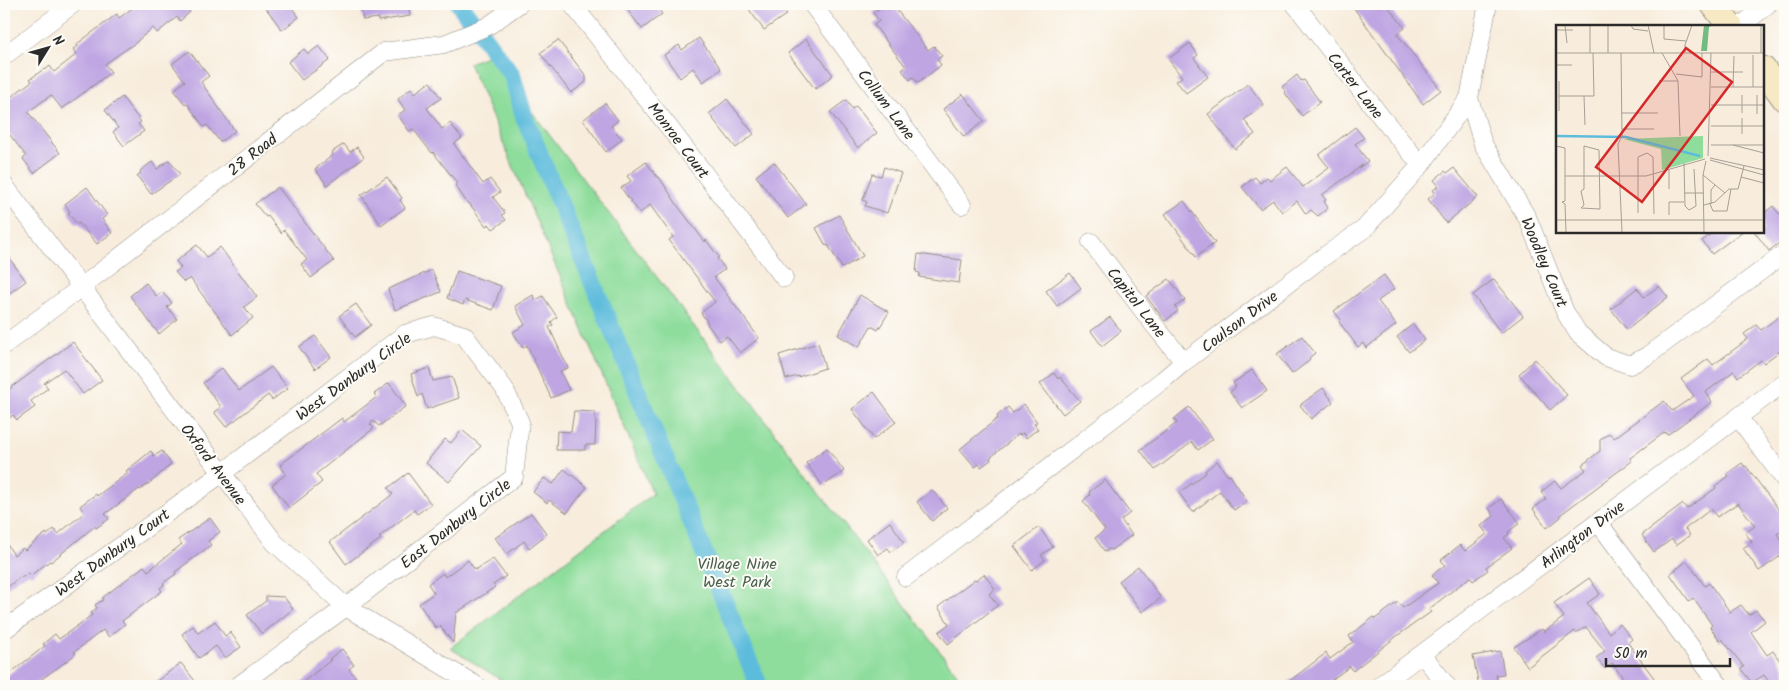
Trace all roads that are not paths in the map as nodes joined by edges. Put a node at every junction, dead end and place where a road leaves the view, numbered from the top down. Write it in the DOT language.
graph roads {
  1 [pos="73,4"];
  2 [pos="519,4"];
  3 [pos="572,4"];
  4 [pos="812,4"];
  5 [pos="1294,4"];
  6 [pos="1488,4"];
  7 [pos="1713,4"];
  8 [pos="1768,4"];
  9 [pos="1729,25"];
  10 [pos="1742,25"];
  11 [pos="4,56"];
  12 [pos="1764,70"];
  13 [pos="1469,98"];
  14 [pos="1785,99"];
  15 [pos="1421,165"];
  16 [pos="4,185"];
  17 [pos="962,204"];
  18 [pos="1091,242"];
  19 [pos="1785,252"];
  20 [pos="784,278"];
  21 [pos="80,288"];
  22 [pos="4,345"];
  23 [pos="1184,362"];
  24 [pos="1785,382"];
  25 [pos="504,388"];
  26 [pos="1738,417"];
  27 [pos="221,474"];
  28 [pos="1785,480"];
  29 [pos="1598,522"];
  30 [pos="906,577"];
  31 [pos="346,607"];
  32 [pos="4,630"];
  33 [pos="1422,654"];
  34 [pos="238,686"];
  35 [pos="477,686"];
  36 [pos="1379,686"];
  37 [pos="1446,686"];
  38 [pos="1720,686"];
  1 -- 11 [label="street"];
  2 -- 21 [label="street, 28 Road"];
  3 -- 20 [label="street, Monroe Court"];
  4 -- 17 [label="street, Collum Lane"];
  5 -- 15 [label="street, Carter Lane"];
  6 -- 13 [label="street, Coulson Drive"];
  7 -- 9 [label="main road"];
  8 -- 10 [label="street"];
  12 -- 14 [label="main road"];
  13 -- 15 [label="street, Coulson Drive"];
  13 -- 19 [label="street, Woodley Court"];
  15 -- 23 [label="street, Coulson Drive"];
  16 -- 21 [label="street, Oxford Avenue"];
  18 -- 23 [label="street, Capitol Lane"];
  21 -- 22 [label="street, 28 Road"];
  21 -- 27 [label="street, Oxford Avenue"];
  23 -- 30 [label="street, Coulson Drive"];
  24 -- 26 [label="street, Arlington Drive"];
  25 -- 27 [label="street, West Danbury Circle"];
  25 -- 31 [label="street, East Danbury Circle"];
  26 -- 28 [label="street"];
  26 -- 29 [label="street, Arlington Drive"];
  27 -- 31 [label="street, Oxford Avenue"];
  27 -- 32 [label="street, West Danbury Court"];
  29 -- 33 [label="street, Arlington Drive"];
  29 -- 38 [label="street"];
  31 -- 34 [label="street, East Danbury Circle"];
  31 -- 35 [label="street, Oxford Avenue"];
  33 -- 36 [label="street, Arlington Drive"];
  33 -- 37 [label="street"];
}
